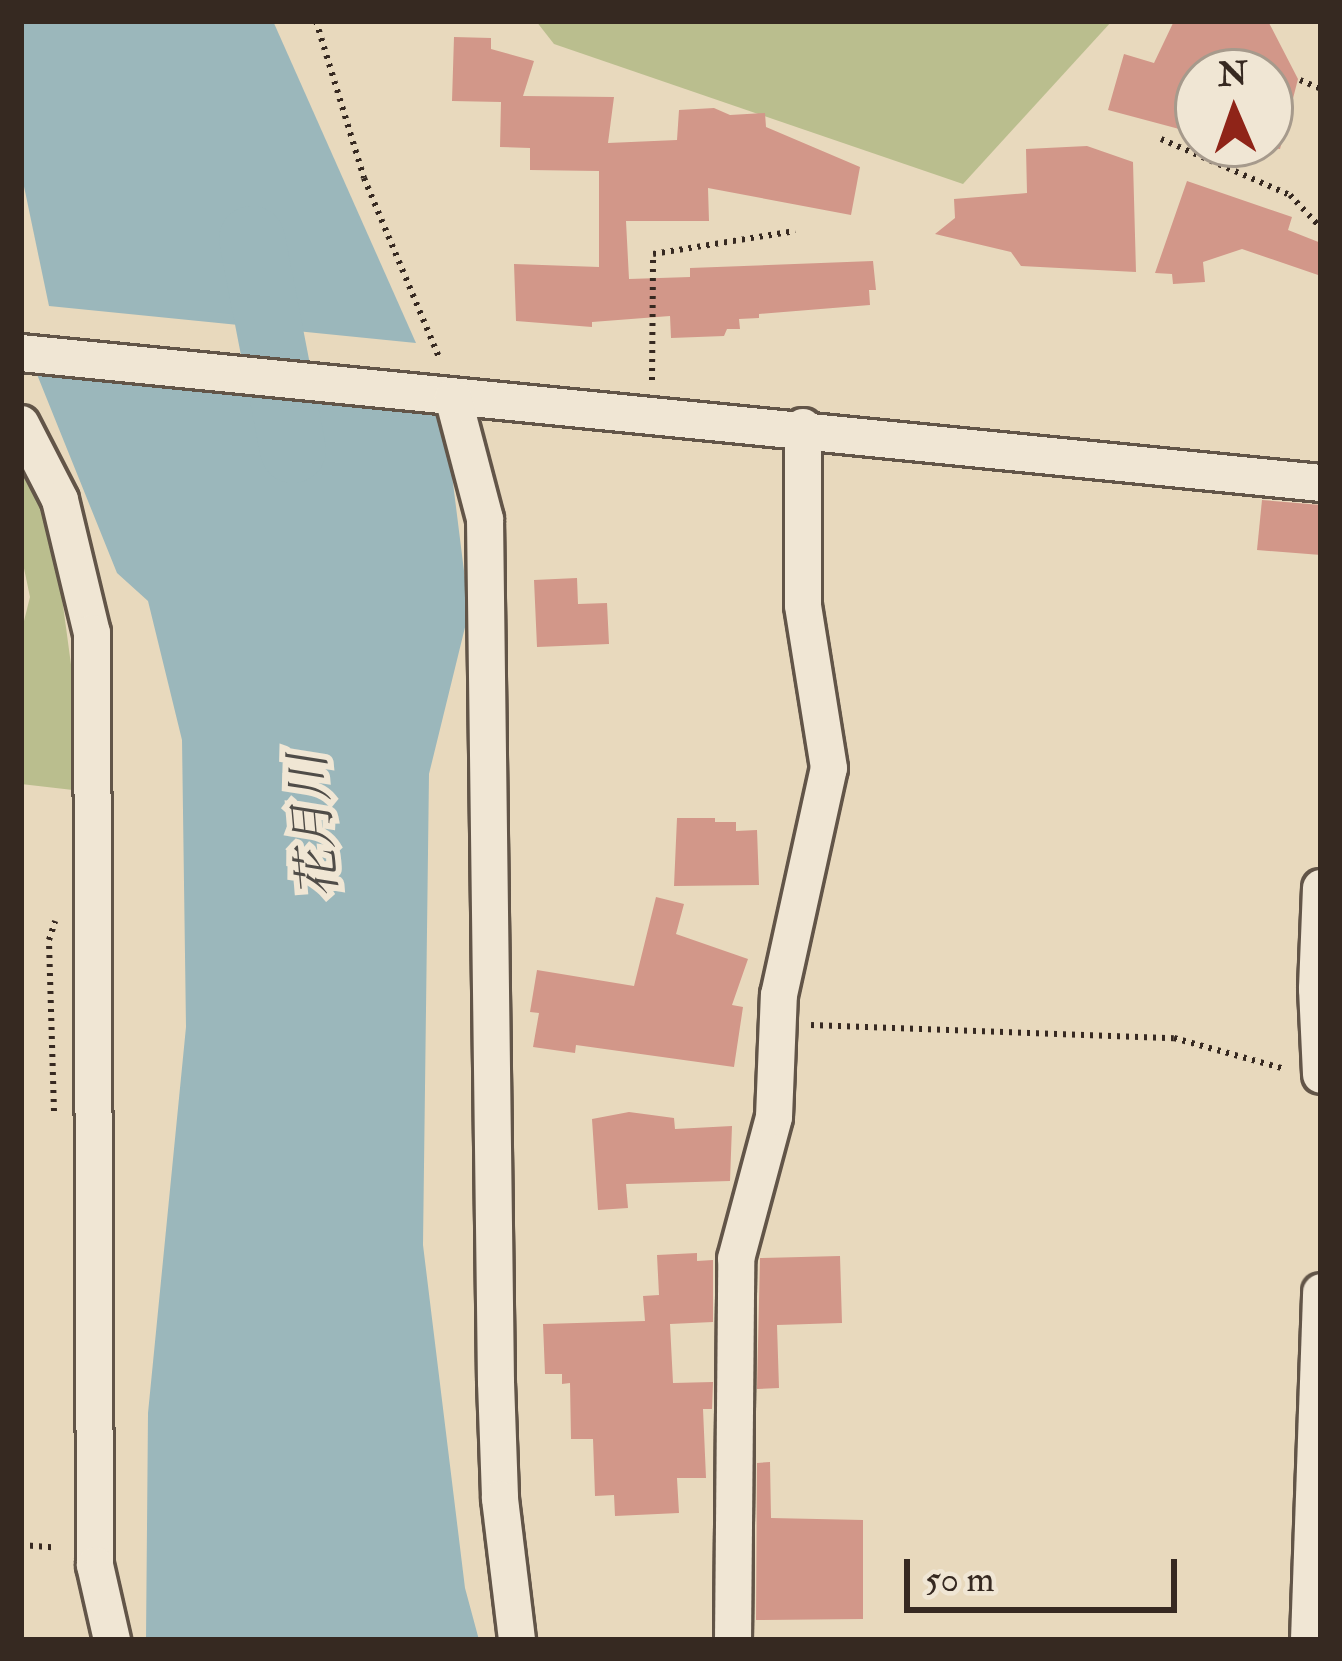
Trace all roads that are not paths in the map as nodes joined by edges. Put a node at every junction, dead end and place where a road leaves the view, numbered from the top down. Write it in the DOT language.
graph roads {
  1 [pos="21,353"];
  2 [pos="453,397"];
  3 [pos="21,424"];
  4 [pos="803,427"];
  5 [pos="1321,483"];
  6 [pos="1321,888"];
  7 [pos="1310,1074"];
  8 [pos="1321,1292"];
  9 [pos="112,1640"];
  10 [pos="518,1640"];
  11 [pos="733,1640"];
  12 [pos="1309,1640"];
  1 -- 2 [label="street"];
  2 -- 4 [label="street"];
  2 -- 10 [label="street"];
  3 -- 9 [label="street"];
  4 -- 5 [label="street"];
  4 -- 11 [label="street"];
  6 -- 7 [label="street"];
  8 -- 12 [label="street"];
}
